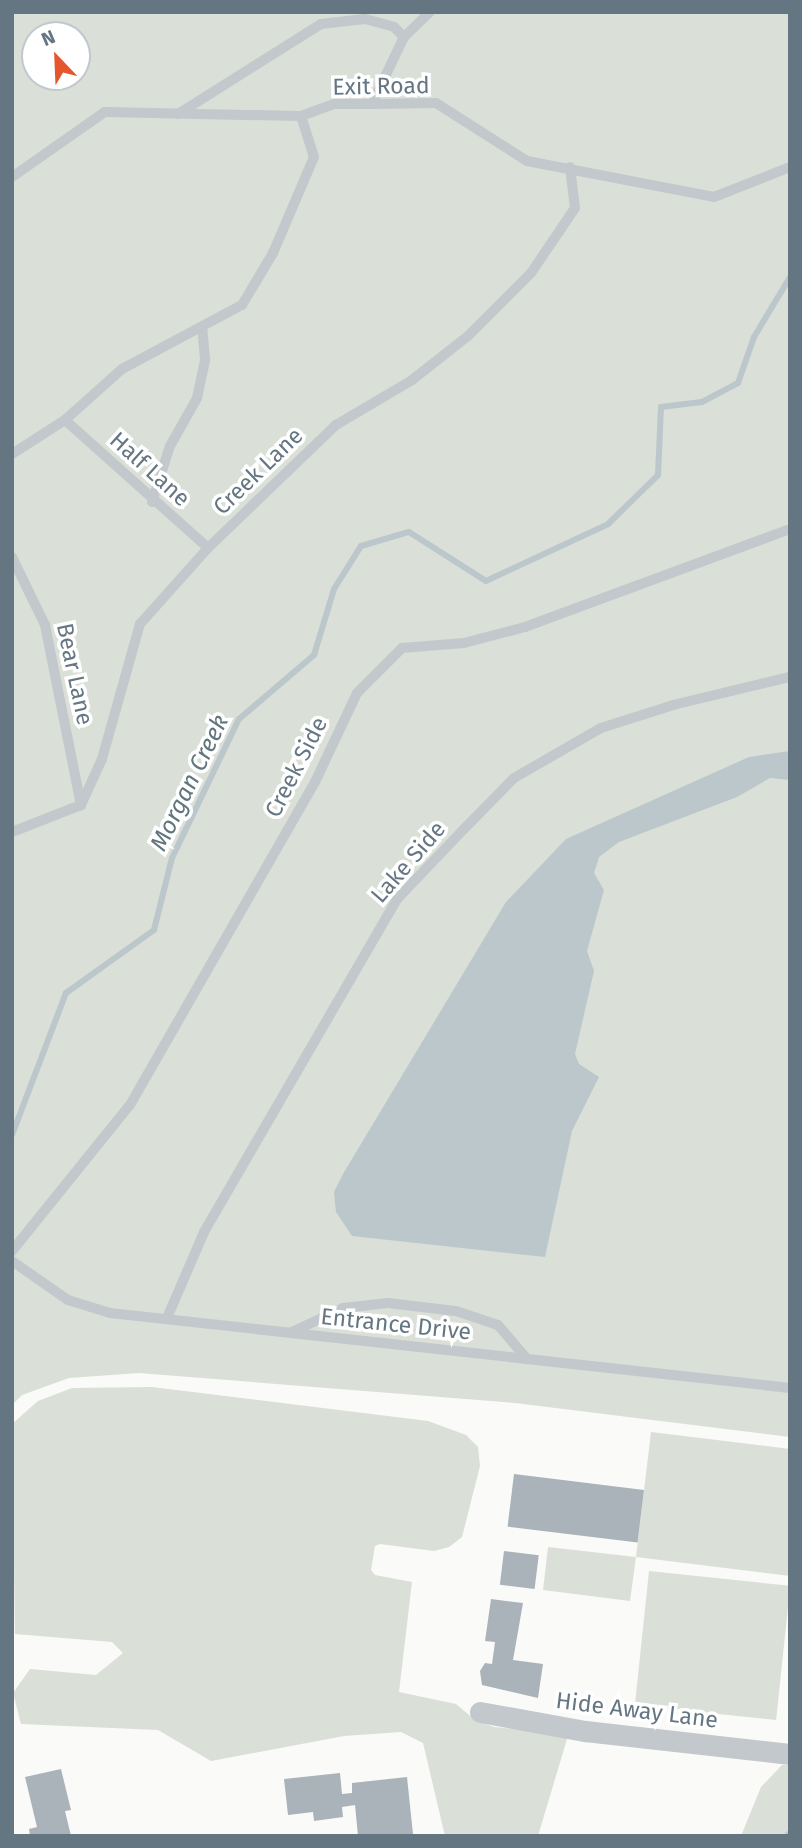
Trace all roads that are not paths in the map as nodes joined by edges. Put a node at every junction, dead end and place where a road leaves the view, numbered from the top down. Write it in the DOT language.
graph roads {
  1 [pos="430,12"];
  2 [pos="404,37"];
  3 [pos="372,104"];
  4 [pos="178,114"];
  5 [pos="301,116"];
  6 [pos="570,167"];
  7 [pos="790,167"];
  8 [pos="12,177"];
  9 [pos="202,326"];
  10 [pos="65,420"];
  11 [pos="12,454"];
  12 [pos="152,502"];
  13 [pos="790,529"];
  14 [pos="208,548"];
  15 [pos="12,557"];
  16 [pos="16,570"];
  17 [pos="790,677"];
  18 [pos="81,805"];
  19 [pos="12,832"];
  20 [pos="12,1251"];
  21 [pos="12,1261"];
  22 [pos="167,1318"];
  23 [pos="291,1333"];
  24 [pos="527,1359"];
  25 [pos="790,1388"];
  26 [pos="480,1712"];
  27 [pos="790,1754"];
  1 -- 2 [label="lane"];
  2 -- 3 [label="lane"];
  2 -- 4 [label="lane"];
  3 -- 5 [label="lane, Exit Road"];
  3 -- 6 [label="lane, Exit Road"];
  4 -- 5 [label="lane, Exit Road"];
  4 -- 8 [label="lane, Exit Road"];
  5 -- 9 [label="lane"];
  6 -- 7 [label="lane, Exit Road"];
  6 -- 14 [label="lane, Creek Lane"];
  9 -- 10 [label="lane"];
  9 -- 12 [label="lane"];
  10 -- 11 [label="lane"];
  10 -- 12 [label="lane, Half Lane"];
  12 -- 14 [label="lane, Half Lane"];
  13 -- 20 [label="lane, Creek Side"];
  14 -- 18 [label="lane, Creek Lane"];
  15 -- 16 [label="lane, Bear Lane"];
  16 -- 18 [label="lane, Bear Lane"];
  17 -- 22 [label="lane, Lake Side"];
  18 -- 19 [label="lane"];
  21 -- 22 [label="lane, Entrance Drive"];
  22 -- 23 [label="lane, Entrance Drive"];
  23 -- 24 [label="lane, Entrance Drive"];
  23 -- 24 [label="lane"];
  24 -- 25 [label="lane, Entrance Drive"];
  26 -- 27 [label="street, Hide Away Lane"];
}
